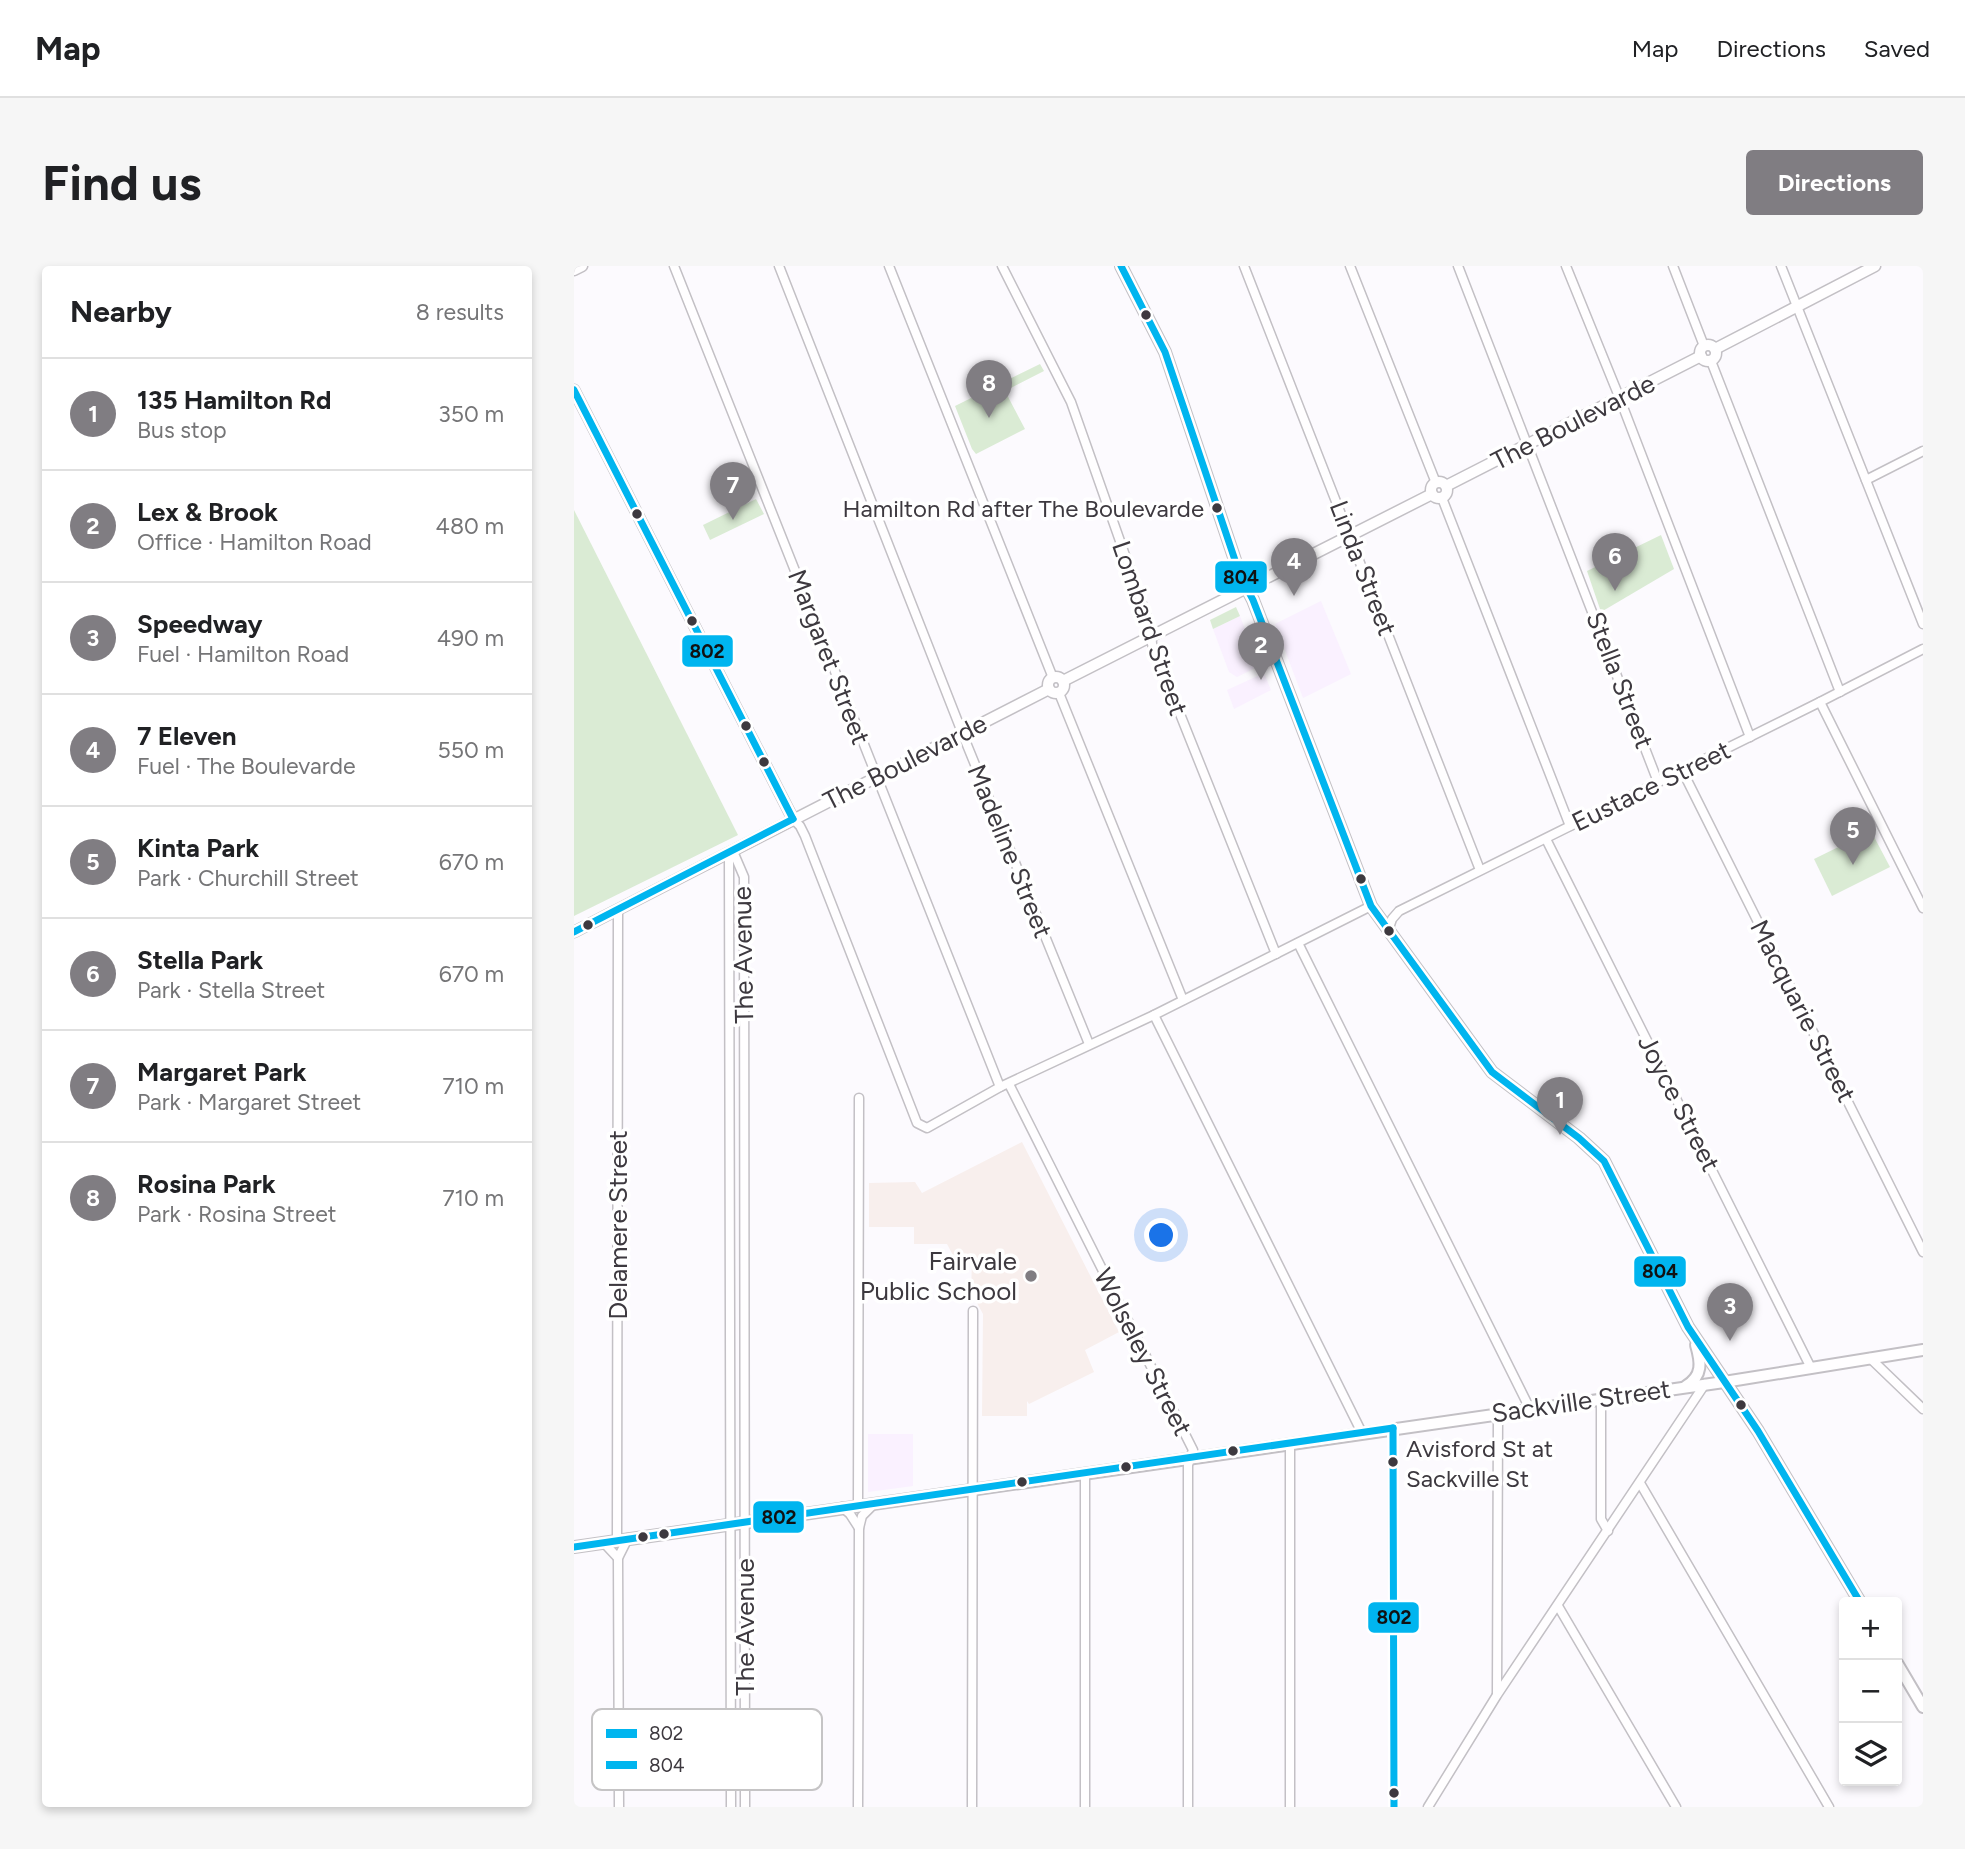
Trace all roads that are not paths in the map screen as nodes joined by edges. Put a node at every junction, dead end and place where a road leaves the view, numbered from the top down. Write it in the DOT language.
graph roads {
  1 [pos="582,266"];
  2 [pos="674,266"];
  3 [pos="779,266"];
  4 [pos="889,266"];
  5 [pos="1002,266"];
  6 [pos="1121,266"];
  7 [pos="1244,266"];
  8 [pos="1350,266"];
  9 [pos="1458,266"];
  10 [pos="1566,266"];
  11 [pos="1673,266"];
  12 [pos="1780,266"];
  13 [pos="1875,266"];
  14 [pos="574,270"];
  15 [pos="1797,306"];
  16 [pos="1708,353"];
  17 [pos="574,390"];
  18 [pos="1620,399"];
  19 [pos="1529,444"];
  20 [pos="1923,451"];
  21 [pos="1866,480"];
  22 [pos="1441,484"];
  23 [pos="1437,496"];
  24 [pos="1350,535"];
  25 [pos="1247,588"];
  26 [pos="1923,624"];
  27 [pos="1151,637"];
  28 [pos="1923,649"];
  29 [pos="1058,680"];
  30 [pos="1054,690"];
  31 [pos="1840,692"];
  32 [pos="1820,702"];
  33 [pos="963,733"];
  34 [pos="1750,737"];
  35 [pos="1682,771"];
  36 [pos="876,777"];
  37 [pos="1658,782"];
  38 [pos="793,819"];
  39 [pos="1570,826"];
  40 [pos="1546,839"];
  41 [pos="729,852"];
  42 [pos="1480,870"];
  43 [pos="1372,908"];
  44 [pos="1923,908"];
  45 [pos="618,910"];
  46 [pos="1399,911"];
  47 [pos="574,932"];
  48 [pos="1388,932"];
  49 [pos="1298,943"];
  50 [pos="1276,954"];
  51 [pos="1182,1000"];
  52 [pos="1154,1015"];
  53 [pos="1089,1044"];
  54 [pos="1004,1085"];
  55 [pos="859,1098"];
  56 [pos="1923,1252"];
  57 [pos="973,1311"];
  58 [pos="1688,1327"];
  59 [pos="1923,1350"];
  60 [pos="1870,1358"];
  61 [pos="1811,1368"];
  62 [pos="1724,1381"];
  63 [pos="1705,1384"];
  64 [pos="1685,1387"];
  65 [pos="1601,1399"];
  66 [pos="1530,1409"];
  67 [pos="1923,1409"];
  68 [pos="1498,1413"];
  69 [pos="1393,1428"];
  70 [pos="1362,1433"];
  71 [pos="1290,1443"];
  72 [pos="1192,1457"];
  73 [pos="1085,1473"];
  74 [pos="1640,1483"];
  75 [pos="971,1489"];
  76 [pos="874,1503"];
  77 [pos="858,1505"];
  78 [pos="842,1507"];
  79 [pos="745,1522"];
  80 [pos="730,1523"];
  81 [pos="859,1528"];
  82 [pos="1608,1531"];
  83 [pos="623,1539"];
  84 [pos="604,1543"];
  85 [pos="574,1547"];
  86 [pos="618,1558"];
  87 [pos="1857,1597"];
  88 [pos="1558,1606"];
  89 [pos="1902,1671"];
  90 [pos="1497,1695"];
  91 [pos="1923,1707"];
  92 [pos="619,1709"];
  93 [pos="731,1709"];
  94 [pos="745,1709"];
  95 [pos="858,1807"];
  96 [pos="972,1807"];
  97 [pos="1085,1807"];
  98 [pos="1188,1807"];
  99 [pos="1290,1807"];
  100 [pos="1394,1807"];
  101 [pos="1428,1807"];
  102 [pos="1676,1807"];
  103 [pos="1829,1807"];
  1 -- 14 [label="street"];
  2 -- 36 [label="street, Margaret Street"];
  3 -- 33 [label="street, Madeline Street"];
  4 -- 29 [label="street"];
  5 -- 27 [label="street, Lombard Street"];
  6 -- 25 [label="main road"];
  7 -- 24 [label="street, Linda Street"];
  8 -- 22 [label="street"];
  9 -- 19 [label="street, Stella Street"];
  10 -- 18 [label="street"];
  11 -- 16 [label="street"];
  12 -- 15 [label="street"];
  13 -- 15 [label="street, The Boulevarde"];
  15 -- 16 [label="street, The Boulevarde"];
  15 -- 21 [label="street"];
  16 -- 18 [label="street, The Boulevarde"];
  16 -- 31 [label="street"];
  17 -- 38 [label="street"];
  18 -- 19 [label="street, The Boulevarde"];
  18 -- 34 [label="street"];
  19 -- 22 [label="street, The Boulevarde"];
  19 -- 37 [label="street, Stella Street"];
  20 -- 21 [label="street"];
  21 -- 26 [label="street"];
  22 -- 23 [label="street"];
  23 -- 24 [label="street"];
  23 -- 39 [label="street"];
  24 -- 25 [label="street"];
  24 -- 42 [label="street, Linda Street"];
  25 -- 27 [label="street"];
  25 -- 43 [label="main road"];
  27 -- 29 [label="street"];
  27 -- 50 [label="street, Lombard Street"];
  28 -- 31 [label="street, Eustace Street"];
  29 -- 30 [label="street"];
  30 -- 33 [label="street, The Boulevarde"];
  30 -- 51 [label="street"];
  31 -- 32 [label="street, Eustace Street"];
  32 -- 34 [label="street, Eustace Street"];
  32 -- 44 [label="street"];
  33 -- 36 [label="street, The Boulevarde"];
  33 -- 53 [label="street, Madeline Street"];
  34 -- 35 [label="street, Eustace Street"];
  35 -- 37 [label="street, Eustace Street"];
  35 -- 56 [label="street, Macquarie Street"];
  36 -- 38 [label="street, The Boulevarde"];
  36 -- 54 [label="street, Margaret Street"];
  37 -- 39 [label="street, Eustace Street"];
  38 -- 41 [label="street, The Boulevarde"];
  38 -- 54 [label="street"];
  39 -- 40 [label="street, Eustace Street"];
  40 -- 42 [label="street, Eustace Street"];
  40 -- 61 [label="street, Joyce Street"];
  41 -- 45 [label="street, The Boulevarde"];
  41 -- 79 [label="street, The Avenue"];
  41 -- 80 [label="street, The Avenue"];
  42 -- 46 [label="street, Eustace Street"];
  43 -- 46 [label="street"];
  43 -- 48 [label="main road"];
  43 -- 49 [label="street"];
  45 -- 47 [label="street, The Boulevarde"];
  45 -- 83 [label="street, Delamere Street"];
  46 -- 48 [label="street"];
  48 -- 58 [label="main road"];
  49 -- 50 [label="street"];
  49 -- 66 [label="street"];
  50 -- 51 [label="street"];
  51 -- 52 [label="street"];
  52 -- 53 [label="street"];
  52 -- 70 [label="street"];
  53 -- 54 [label="street"];
  54 -- 72 [label="street, Wolseley Street"];
  55 -- 77 [label="street"];
  57 -- 75 [label="street"];
  58 -- 62 [label="main road"];
  58 -- 64 [label="main road"];
  59 -- 60 [label="main road, Sackville Street"];
  60 -- 61 [label="main road, Sackville Street"];
  60 -- 67 [label="street"];
  61 -- 62 [label="main road, Sackville Street"];
  62 -- 63 [label="main road, Sackville Street"];
  62 -- 87 [label="main road"];
  63 -- 64 [label="main road, Sackville Street"];
  63 -- 74 [label="street"];
  64 -- 65 [label="main road, Sackville Street"];
  65 -- 66 [label="main road, Sackville Street"];
  65 -- 82 [label="street"];
  66 -- 68 [label="main road, Sackville Street"];
  68 -- 69 [label="main road, Sackville Street"];
  68 -- 90 [label="street"];
  69 -- 70 [label="main road, Sackville Street"];
  69 -- 100 [label="street"];
  70 -- 71 [label="main road, Sackville Street"];
  71 -- 72 [label="main road, Sackville Street"];
  71 -- 99 [label="street"];
  72 -- 73 [label="main road, Sackville Street"];
  72 -- 98 [label="street, Wolseley Street"];
  73 -- 75 [label="main road, Sackville Street"];
  73 -- 97 [label="street"];
  74 -- 82 [label="street"];
  74 -- 103 [label="street"];
  75 -- 76 [label="main road, Sackville Street"];
  75 -- 96 [label="street"];
  76 -- 77 [label="main road, Sackville Street"];
  76 -- 81 [label="street"];
  77 -- 78 [label="main road, Sackville Street"];
  78 -- 79 [label="main road, Sackville Street"];
  78 -- 81 [label="street"];
  79 -- 80 [label="main road, Sackville Street"];
  79 -- 94 [label="street, The Avenue"];
  80 -- 83 [label="main road, Sackville Street"];
  80 -- 93 [label="street, The Avenue"];
  81 -- 95 [label="street"];
  82 -- 88 [label="street"];
  83 -- 84 [label="main road, Sackville Street"];
  83 -- 86 [label="street, Delamere Street"];
  84 -- 85 [label="main road, Sackville Street"];
  84 -- 86 [label="street"];
  86 -- 92 [label="street, Delamere Street"];
  88 -- 90 [label="street"];
  88 -- 102 [label="street"];
  89 -- 91 [label="main road"];
  90 -- 101 [label="street"];
}
